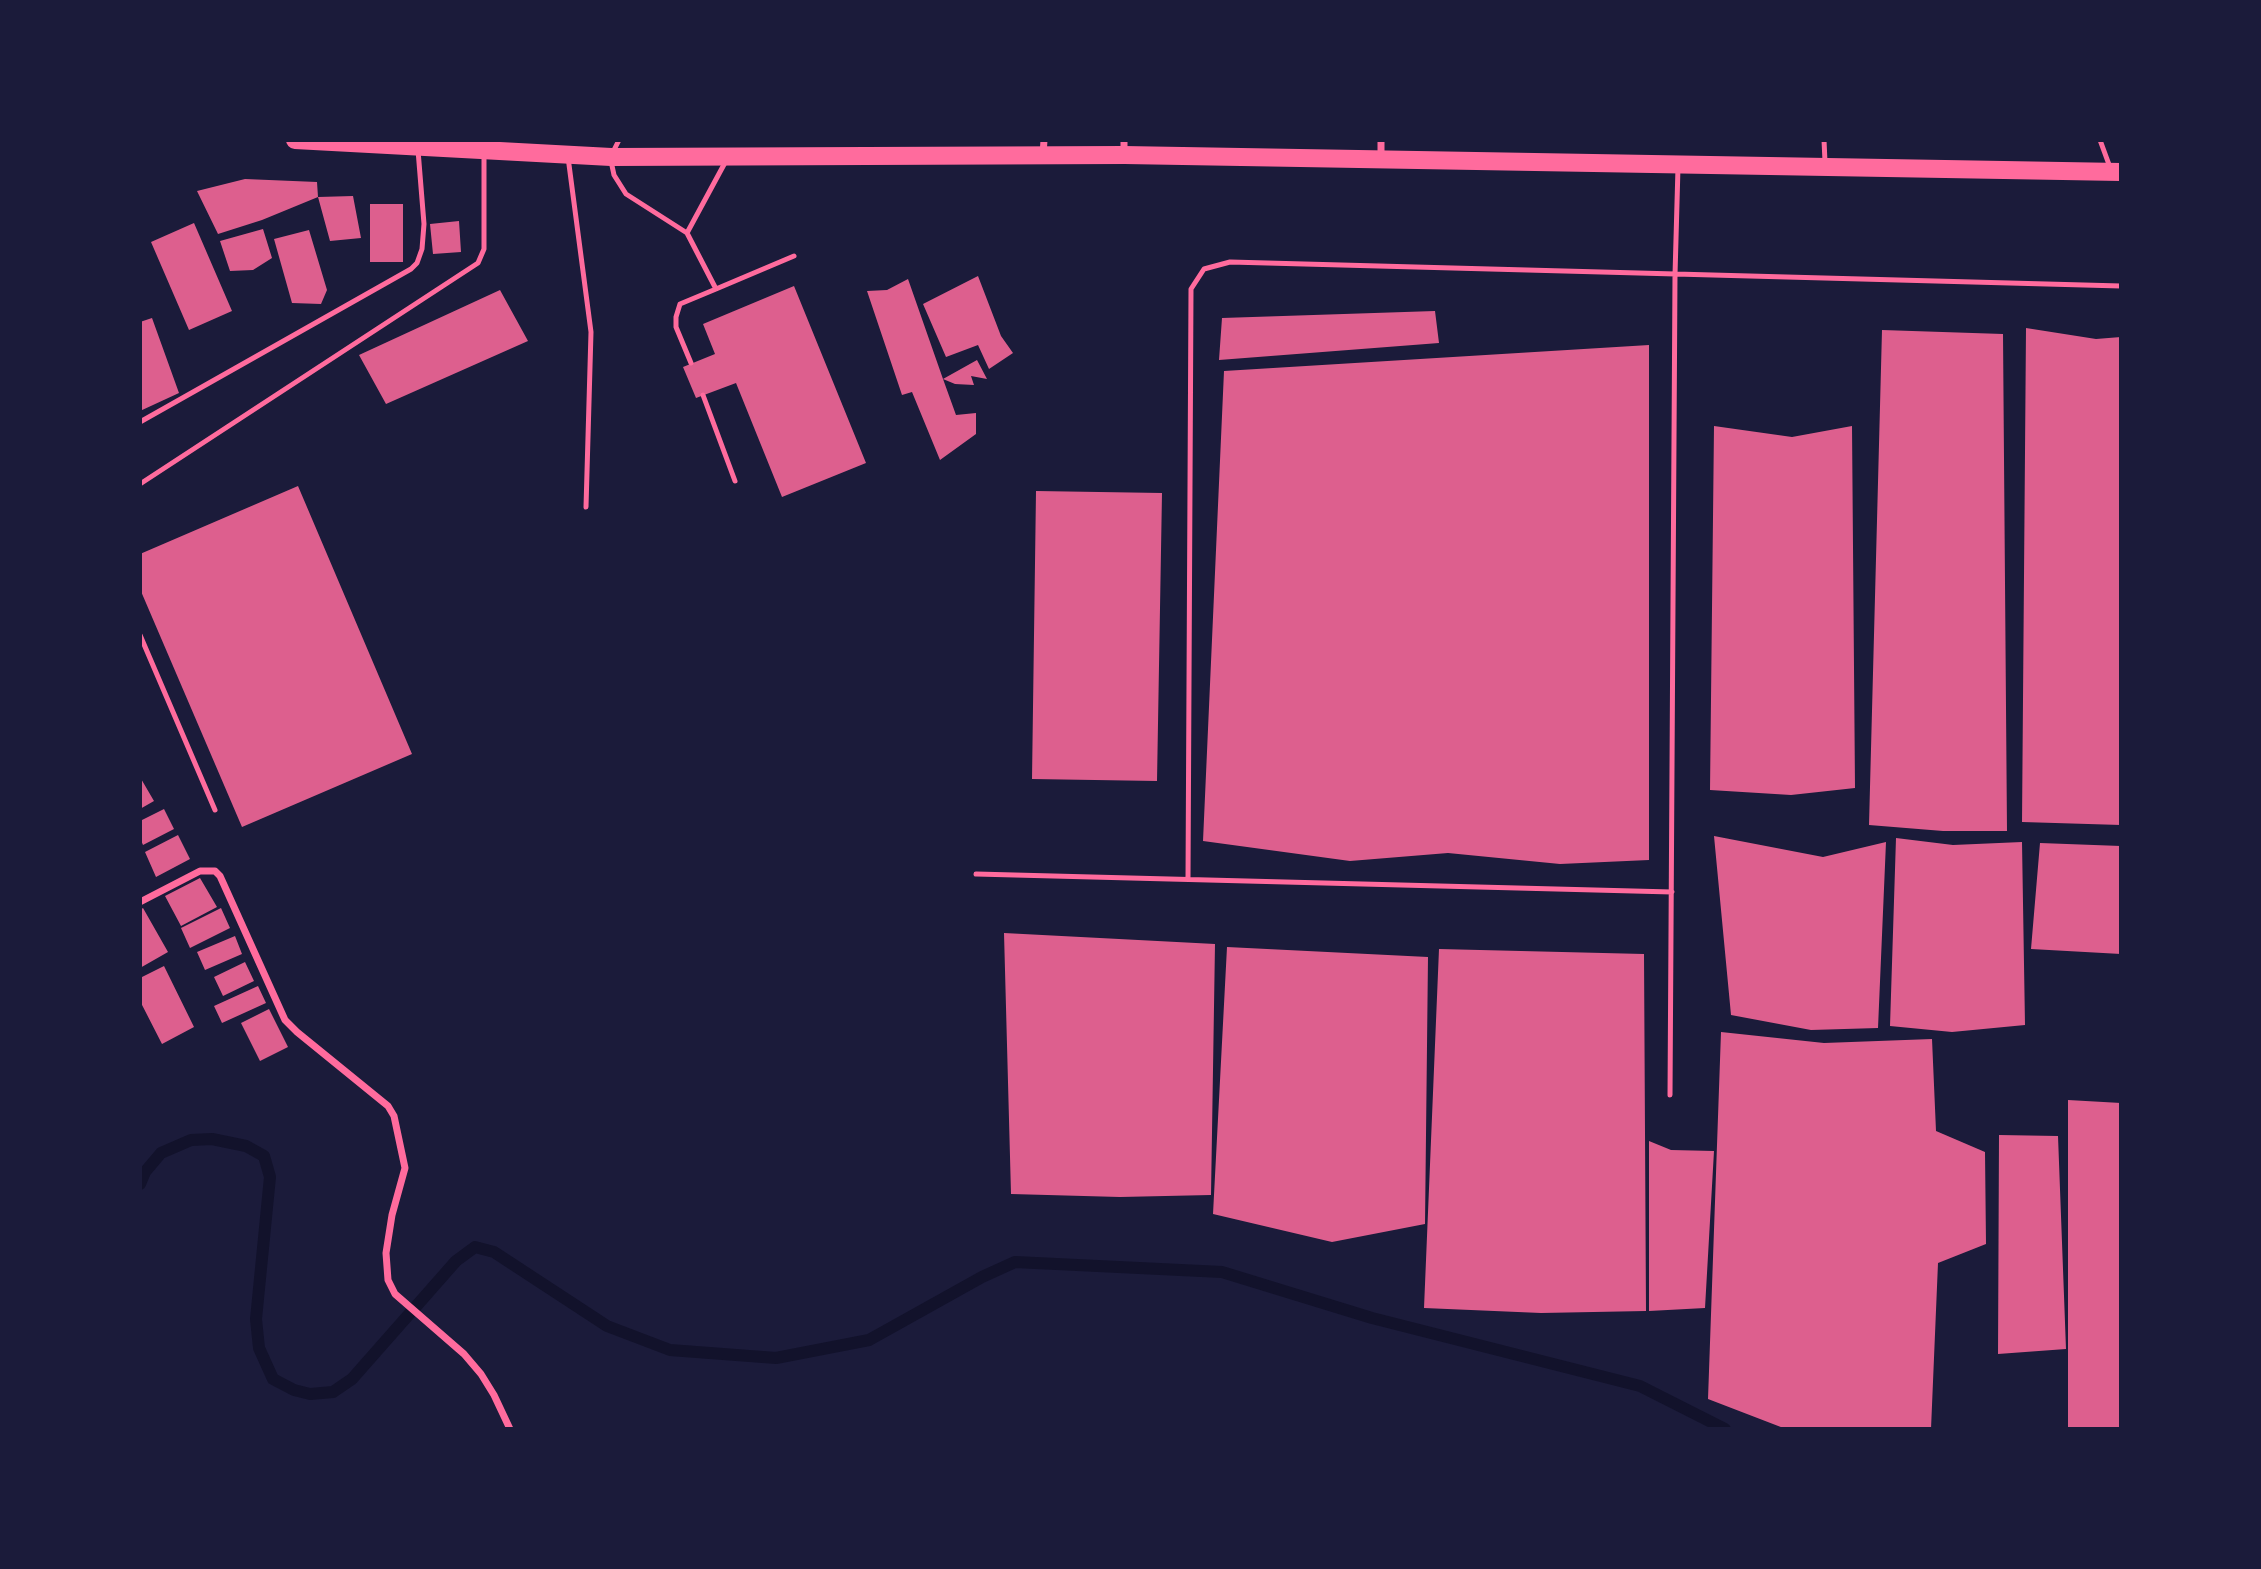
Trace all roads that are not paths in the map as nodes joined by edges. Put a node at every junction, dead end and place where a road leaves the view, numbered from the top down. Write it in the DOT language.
graph roads {
  1 [pos="295,140"];
  2 [pos="619,140"];
  3 [pos="1824,140"];
  4 [pos="2100,140"];
  5 [pos="417,147"];
  6 [pos="1124,147"];
  7 [pos="1043,148"];
  8 [pos="484,149"];
  9 [pos="1381,149"];
  10 [pos="568,154"];
  11 [pos="729,156"];
  12 [pos="611,157"];
  13 [pos="1678,163"];
  14 [pos="1825,165"];
  15 [pos="2117,171"];
  16 [pos="687,233"];
  17 [pos="794,256"];
  18 [pos="1675,275"];
  19 [pos="2121,286"];
  20 [pos="716,289"];
  21 [pos="691,363"];
  22 [pos="703,395"];
  23 [pos="140,422"];
  24 [pos="735,481"];
  25 [pos="140,484"];
  26 [pos="586,508"];
  27 [pos="140,635"];
  28 [pos="215,810"];
  29 [pos="976,874"];
  30 [pos="1188,879"];
  31 [pos="1672,892"];
  32 [pos="140,902"];
  33 [pos="1670,1095"];
  34 [pos="510,1429"];
  1 -- 5 [label="main road"];
  2 -- 12 [label="lane"];
  3 -- 14 [label="lane"];
  4 -- 15 [label="lane"];
  5 -- 8 [label="main road"];
  5 -- 23 [label="lane"];
  6 -- 7 [label="main road"];
  6 -- 9 [label="main road"];
  7 -- 11 [label="main road"];
  8 -- 10 [label="main road"];
  8 -- 25 [label="lane"];
  9 -- 13 [label="main road"];
  10 -- 12 [label="main road"];
  10 -- 26 [label="lane"];
  11 -- 12 [label="main road"];
  11 -- 16 [label="lane"];
  12 -- 16 [label="lane"];
  13 -- 14 [label="main road"];
  13 -- 18 [label="lane"];
  14 -- 15 [label="main road"];
  16 -- 20 [label="lane"];
  17 -- 20 [label="lane"];
  18 -- 19 [label="lane"];
  18 -- 30 [label="lane"];
  18 -- 31 [label="lane"];
  20 -- 21 [label="lane"];
  22 -- 24 [label="lane"];
  27 -- 28 [label="lane"];
  29 -- 30 [label="lane"];
  30 -- 31 [label="lane"];
  31 -- 33 [label="lane"];
  32 -- 34 [label="street"];
}
